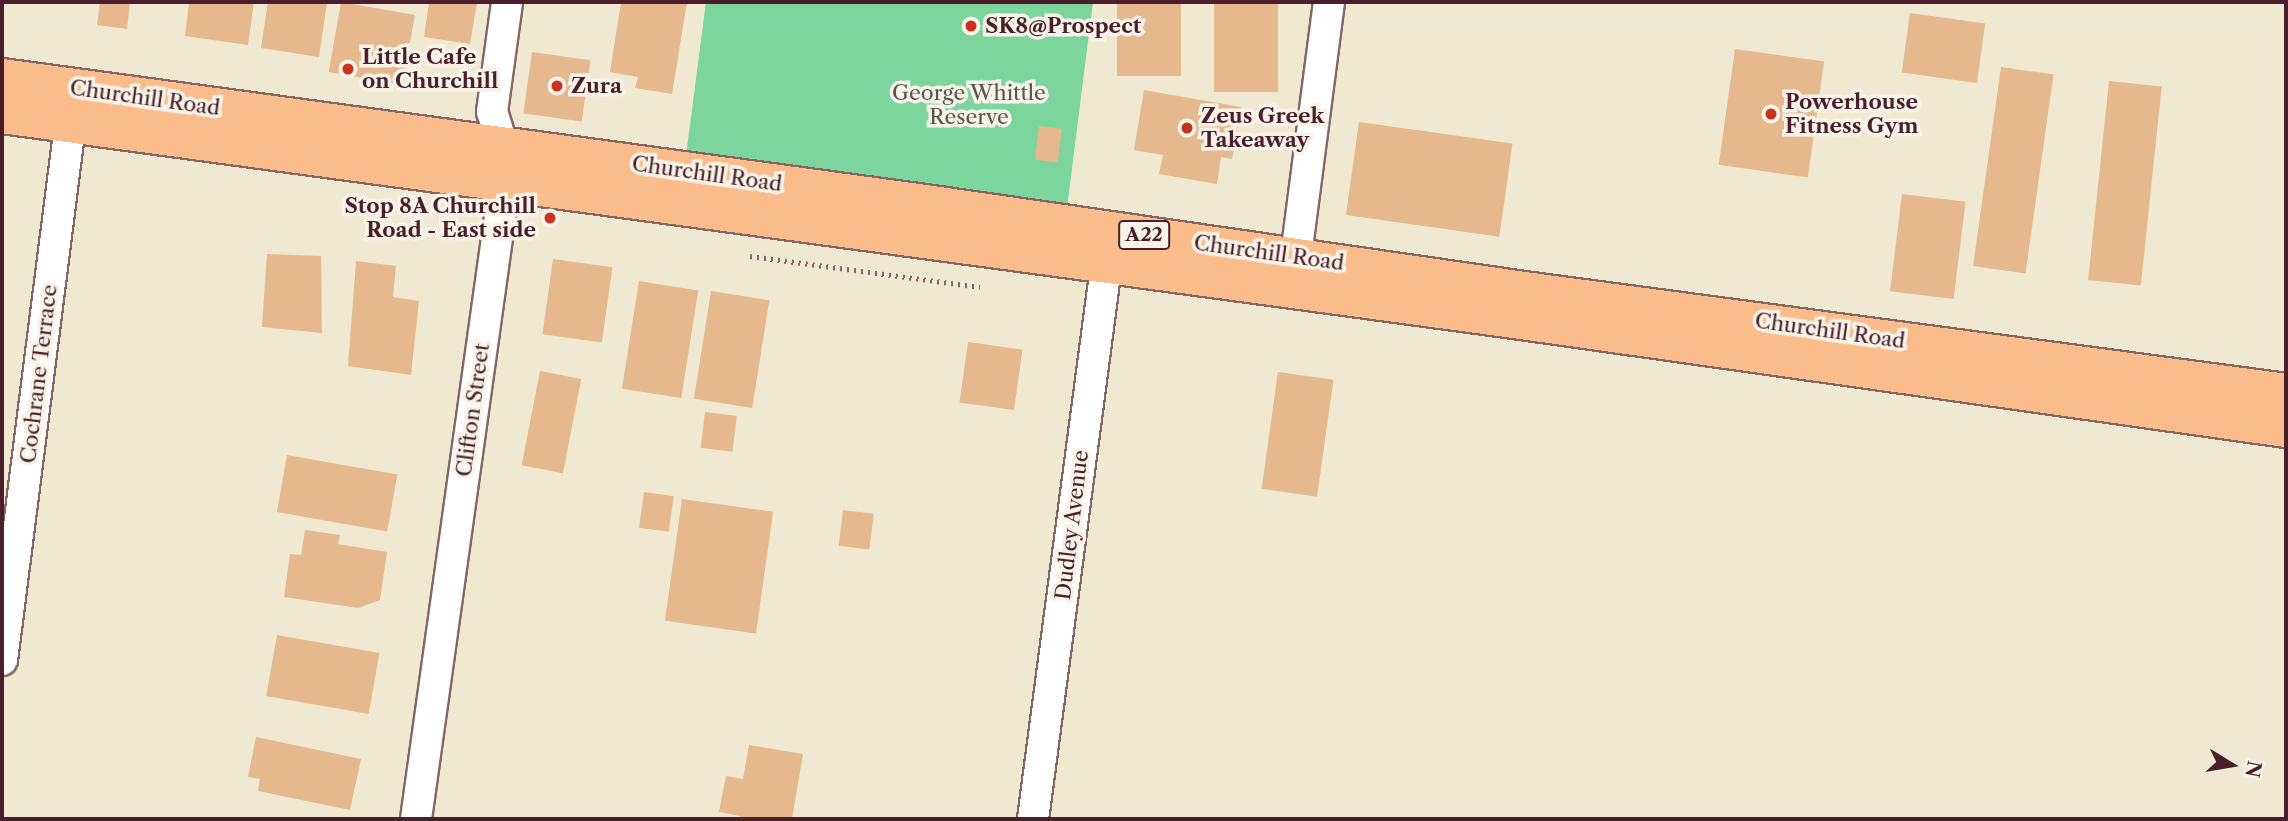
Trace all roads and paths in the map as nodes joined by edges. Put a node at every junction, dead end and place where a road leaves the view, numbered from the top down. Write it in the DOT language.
graph roads {
  1 [pos="507,2"];
  2 [pos="1329,2"];
  3 [pos="2,78"];
  4 [pos="73,106"];
  5 [pos="2,114"];
  6 [pos="504,164"];
  7 [pos="1109,247"];
  8 [pos="1294,273"];
  9 [pos="2286,393"];
  10 [pos="2286,428"];
  11 [pos="2,660"];
  12 [pos="416,819"];
  13 [pos="1033,819"];
  1 -- 6 [label="street, Clifton Street"];
  2 -- 8 [label="street"];
  3 -- 4 [label="main road, Churchill Road / A22"];
  4 -- 5 [label="main road, Churchill Road / A22"];
  4 -- 6 [label="main road, Churchill Road / A22"];
  4 -- 11 [label="street, Cochrane Terrace"];
  6 -- 7 [label="main road, Churchill Road / A22"];
  6 -- 12 [label="street, Clifton Street"];
  7 -- 8 [label="main road, Churchill Road / A22"];
  7 -- 13 [label="street, Dudley Avenue"];
  8 -- 9 [label="main road, Churchill Road / A22"];
  8 -- 10 [label="main road, Churchill Road / A22"];
}
